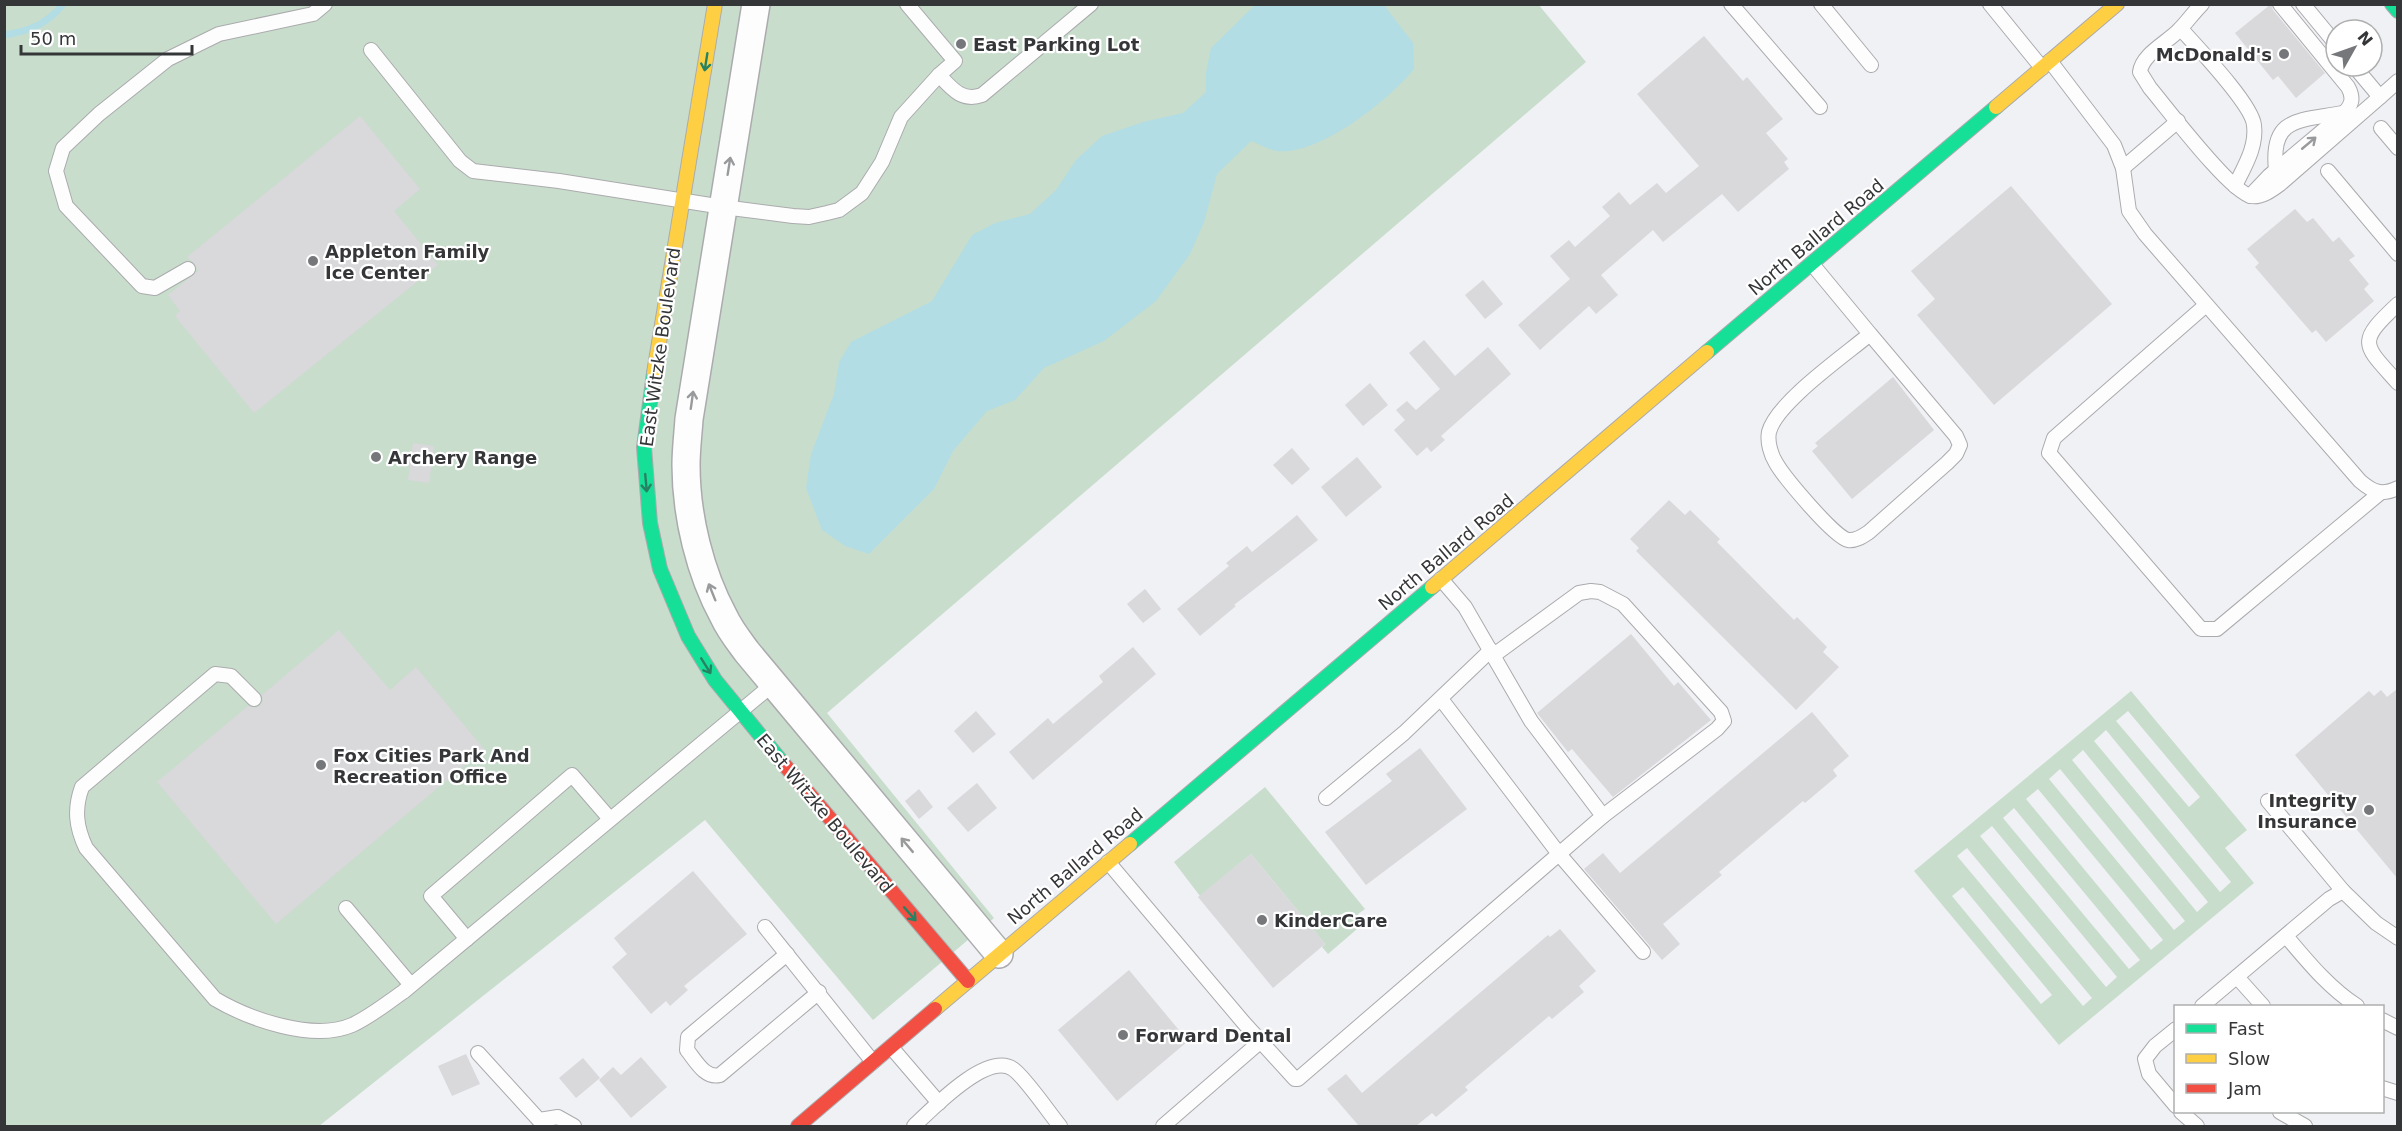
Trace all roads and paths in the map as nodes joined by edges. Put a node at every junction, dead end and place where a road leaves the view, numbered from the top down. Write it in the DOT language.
graph roads {
  1 [pos="325,4"];
  2 [pos="715,4"];
  3 [pos="756,4"];
  4 [pos="907,4"];
  5 [pos="1091,4"];
  6 [pos="1731,4"];
  7 [pos="1821,4"];
  8 [pos="1990,4"];
  9 [pos="2117,4"];
  10 [pos="2202,4"];
  11 [pos="2280,4"];
  12 [pos="2303,4"];
  13 [pos="2392,4"];
  14 [pos="2397,11"];
  15 [pos="2181,29"];
  16 [pos="2324,29"];
  17 [pos="371,50"];
  18 [pos="1870,65"];
  19 [pos="2046,65"];
  20 [pos="939,75"];
  21 [pos="2364,78"];
  22 [pos="2397,81"];
  23 [pos="2380,97"];
  24 [pos="1820,107"];
  25 [pos="2344,113"];
  26 [pos="2178,121"];
  27 [pos="2381,128"];
  28 [pos="2397,148"];
  29 [pos="2123,168"];
  30 [pos="2276,170"];
  31 [pos="2328,171"];
  32 [pos="2235,186"];
  33 [pos="2250,196"];
  34 [pos="683,200"];
  35 [pos="723,207"];
  36 [pos="2397,254"];
  37 [pos="1812,264"];
  38 [pos="188,269"];
  39 [pos="2397,304"];
  40 [pos="2206,305"];
  41 [pos="1870,334"];
  42 [pos="2397,383"];
  43 [pos="2397,488"];
  44 [pos="2380,493"];
  45 [pos="1441,579"];
  46 [pos="1492,653"];
  47 [pos="772,685"];
  48 [pos="254,699"];
  49 [pos="1441,699"];
  50 [pos="739,712"];
  51 [pos="1326,798"];
  52 [pos="2268,801"];
  53 [pos="1603,816"];
  54 [pos="610,819"];
  55 [pos="1559,854"];
  56 [pos="1108,862"];
  57 [pos="2343,891"];
  58 [pos="346,908"];
  59 [pos="765,927"];
  60 [pos="2286,936"];
  61 [pos="2397,938"];
  62 [pos="467,939"];
  63 [pos="1643,952"];
  64 [pos="787,954"];
  65 [pos="999,954"];
  66 [pos="2236,977"];
  67 [pos="968,981"];
  68 [pos="411,985"];
  69 [pos="819,992"];
  70 [pos="2203,1005"];
  71 [pos="2262,1005"];
  72 [pos="2355,1005"];
  73 [pos="2174,1030"];
  74 [pos="1261,1041"];
  75 [pos="891,1047"];
  76 [pos="478,1053"];
  77 [pos="873,1062"];
  78 [pos="939,1103"];
  79 [pos="2174,1105"];
  80 [pos="2182,1113"];
  81 [pos="2282,1113"];
  82 [pos="574,1126"];
  83 [pos="798,1126"];
  84 [pos="914,1126"];
  85 [pos="1060,1126"];
  86 [pos="1163,1126"];
  87 [pos="2197,1126"];
  88 [pos="2305,1126"];
  1 -- 38 [label="lane"];
  2 -- 34 [label="main road, East Witzke Boulevard, one-way"];
  35 -- 3 [label="street, one-way"];
  4 -- 20 [label="lane"];
  5 -- 20 [label="lane"];
  6 -- 24 [label="lane"];
  7 -- 18 [label="lane"];
  8 -- 19 [label="lane"];
  9 -- 19 [label="main road, North Ballard Road"];
  10 -- 15 [label="lane"];
  11 -- 25 [label="lane"];
  12 -- 16 [label="lane"];
  13 -- 14 [label="main road"];
  15 -- 26 [label="lane"];
  15 -- 32 [label="lane"];
  17 -- 34 [label="lane"];
  19 -- 29 [label="lane"];
  19 -- 37 [label="main road, North Ballard Road"];
  20 -- 35 [label="lane"];
  21 -- 23 [label="lane"];
  22 -- 23 [label="lane"];
  23 -- 33 [label="lane"];
  30 -- 25 [label="lane, one-way"];
  25 -- 30 [label="lane"];
  26 -- 29 [label="lane"];
  26 -- 32 [label="lane"];
  27 -- 28 [label="lane"];
  29 -- 40 [label="lane"];
  30 -- 33 [label="lane"];
  31 -- 36 [label="lane"];
  32 -- 33 [label="lane"];
  34 -- 35 [label="lane"];
  34 -- 50 [label="main road, East Witzke Boulevard, one-way"];
  47 -- 35 [label="street, one-way"];
  37 -- 41 [label="lane"];
  37 -- 45 [label="main road, North Ballard Road"];
  39 -- 42 [label="lane"];
  40 -- 44 [label="lane"];
  40 -- 44 [label="lane"];
  41 -- 41 [label="lane"];
  43 -- 44 [label="lane"];
  45 -- 46 [label="lane"];
  45 -- 56 [label="main road, North Ballard Road"];
  46 -- 49 [label="lane"];
  46 -- 53 [label="lane"];
  46 -- 53 [label="lane"];
  47 -- 50 [label="lane"];
  65 -- 47 [label="street, one-way"];
  48 -- 68 [label="lane"];
  49 -- 51 [label="lane"];
  49 -- 55 [label="lane"];
  50 -- 54 [label="lane"];
  50 -- 67 [label="main road, East Witzke Boulevard, one-way"];
  52 -- 57 [label="lane"];
  53 -- 55 [label="lane"];
  54 -- 62 [label="lane"];
  54 -- 62 [label="lane"];
  55 -- 63 [label="lane"];
  55 -- 74 [label="lane"];
  56 -- 65 [label="main road, North Ballard Road"];
  56 -- 74 [label="lane"];
  57 -- 60 [label="lane"];
  57 -- 61 [label="lane"];
  58 -- 68 [label="lane"];
  59 -- 64 [label="lane"];
  60 -- 66 [label="lane"];
  60 -- 72 [label="lane"];
  62 -- 68 [label="lane"];
  64 -- 69 [label="lane"];
  64 -- 69 [label="lane"];
  65 -- 67 [label="main road, North Ballard Road"];
  66 -- 70 [label="lane"];
  66 -- 71 [label="lane"];
  67 -- 75 [label="main road, North Ballard Road"];
  69 -- 77 [label="lane"];
  73 -- 79 [label="lane"];
  74 -- 86 [label="lane"];
  75 -- 77 [label="main road, North Ballard Road"];
  75 -- 78 [label="lane"];
  76 -- 82 [label="lane"];
  77 -- 83 [label="main road, North Ballard Road"];
  78 -- 84 [label="lane"];
  78 -- 85 [label="lane"];
  80 -- 87 [label="lane"];
  81 -- 88 [label="lane"];
}
